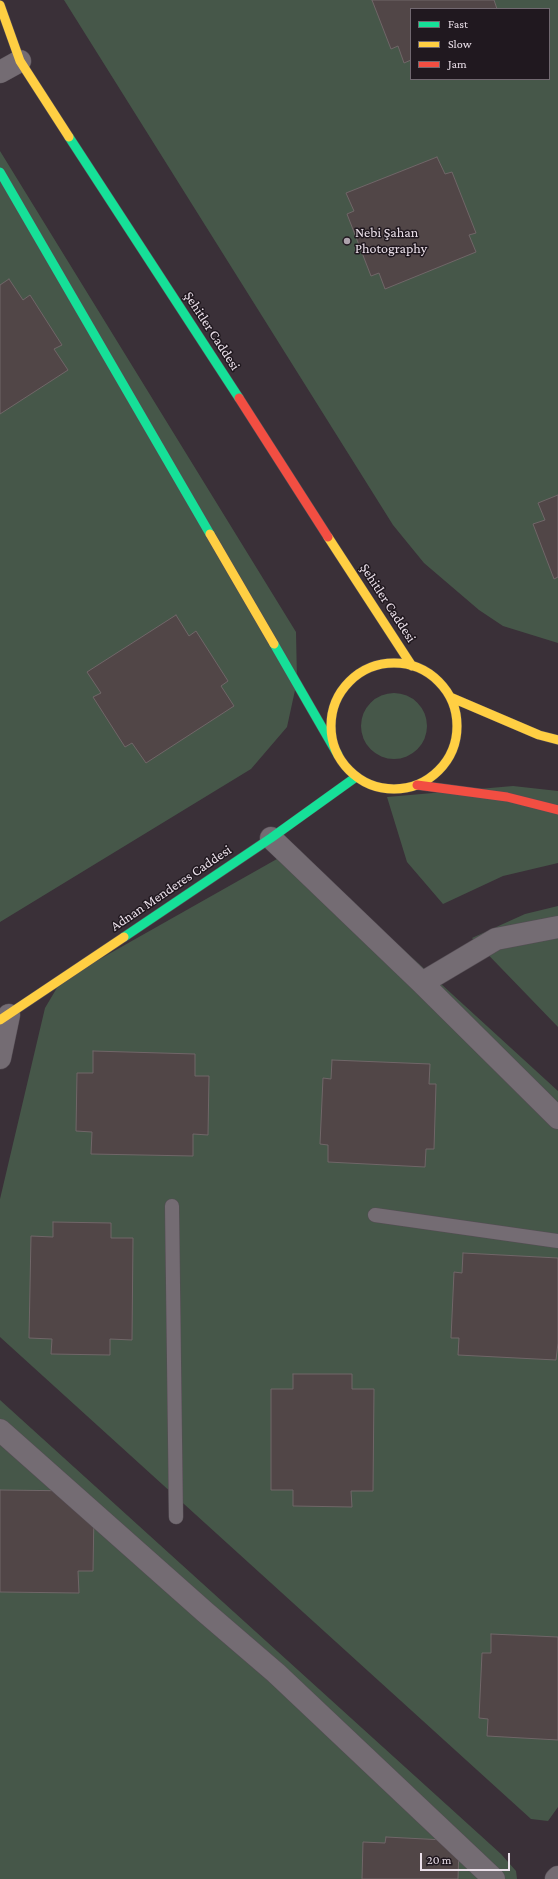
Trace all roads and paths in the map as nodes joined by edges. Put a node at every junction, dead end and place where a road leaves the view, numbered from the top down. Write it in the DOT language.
graph roads {
  1 [pos="0,5"];
  2 [pos="20,61"];
  3 [pos="0,72"];
  4 [pos="0,172"];
  5 [pos="412,666"];
  6 [pos="450,697"];
  7 [pos="558,740"];
  8 [pos="338,755"];
  9 [pos="356,777"];
  10 [pos="417,785"];
  11 [pos="558,810"];
  12 [pos="271,838"];
  13 [pos="558,926"];
  14 [pos="422,983"];
  15 [pos="4,1018"];
  16 [pos="0,1058"];
  17 [pos="558,1118"];
  18 [pos="172,1206"];
  19 [pos="375,1215"];
  20 [pos="558,1241"];
  21 [pos="0,1430"];
  22 [pos="176,1517"];
  23 [pos="494,1879"];
  1 -- 2 [label="street, Şehitler Caddesi"];
  2 -- 3 [label="street"];
  2 -- 5 [label="street, Şehitler Caddesi"];
  4 -- 8 [label="street"];
  5 -- 6 [label="street"];
  5 -- 8 [label="street"];
  6 -- 7 [label="street"];
  6 -- 10 [label="street"];
  8 -- 9 [label="street"];
  9 -- 10 [label="street"];
  9 -- 12 [label="street, Adnan Menderes Caddesi"];
  10 -- 11 [label="street"];
  12 -- 14 [label="street"];
  12 -- 15 [label="street, Adnan Menderes Caddesi"];
  13 -- 14 [label="street"];
  14 -- 17 [label="street"];
  15 -- 16 [label="street"];
  18 -- 22 [label="lane"];
  19 -- 20 [label="lane"];
  21 -- 23 [label="street"];
}
